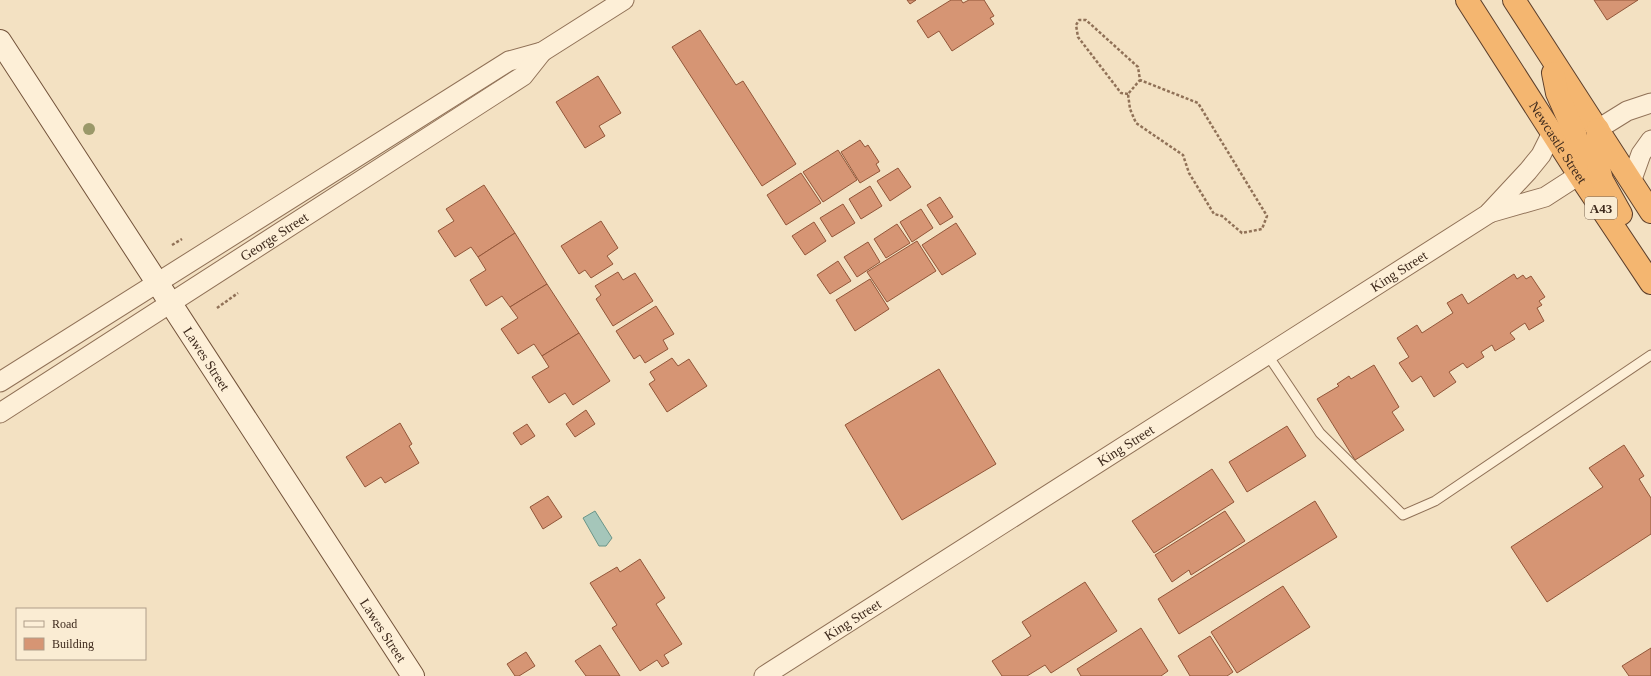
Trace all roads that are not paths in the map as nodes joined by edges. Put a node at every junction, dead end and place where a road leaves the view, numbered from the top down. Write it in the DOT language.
graph roads {
  1 [pos="624,0"];
  2 [pos="1467,0"];
  3 [pos="1514,0"];
  4 [pos="0,41"];
  5 [pos="542,52"];
  6 [pos="1549,54"];
  7 [pos="1651,104"];
  8 [pos="1598,128"];
  9 [pos="1552,133"];
  10 [pos="1651,140"];
  11 [pos="1579,175"];
  12 [pos="1631,182"];
  13 [pos="1651,212"];
  14 [pos="1488,214"];
  15 [pos="1627,247"];
  16 [pos="157,282"];
  17 [pos="1651,283"];
  18 [pos="171,304"];
  19 [pos="1267,354"];
  20 [pos="1651,355"];
  21 [pos="0,382"];
  22 [pos="0,413"];
  23 [pos="413,676"];
  24 [pos="764,676"];
  1 -- 5 [label="street, George Street"];
  2 -- 9 [label="highway, Newcastle Street / A43"];
  3 -- 6 [label="highway, A43"];
  4 -- 16 [label="main road, Lawes Street"];
  5 -- 16 [label="street, George Street"];
  5 -- 18 [label="street, George Street"];
  6 -- 8 [label="highway, A43"];
  6 -- 11 [label="highway"];
  7 -- 8 [label="street"];
  8 -- 12 [label="highway, A43"];
  8 -- 15 [label="highway"];
  9 -- 11 [label="highway, Newcastle Street / A43"];
  9 -- 14 [label="street, King Street"];
  10 -- 12 [label="street"];
  11 -- 14 [label="street, King Street"];
  11 -- 15 [label="highway, Newcastle Street / A43"];
  12 -- 13 [label="highway, A43"];
  14 -- 19 [label="street, King Street"];
  15 -- 17 [label="highway, Newcastle Street / A43"];
  16 -- 18 [label="main road, Lawes Street"];
  16 -- 21 [label="street, George Street"];
  18 -- 22 [label="street, George Street"];
  18 -- 23 [label="main road, Lawes Street"];
  19 -- 20 [label="lane"];
  19 -- 24 [label="street, King Street"];
}
